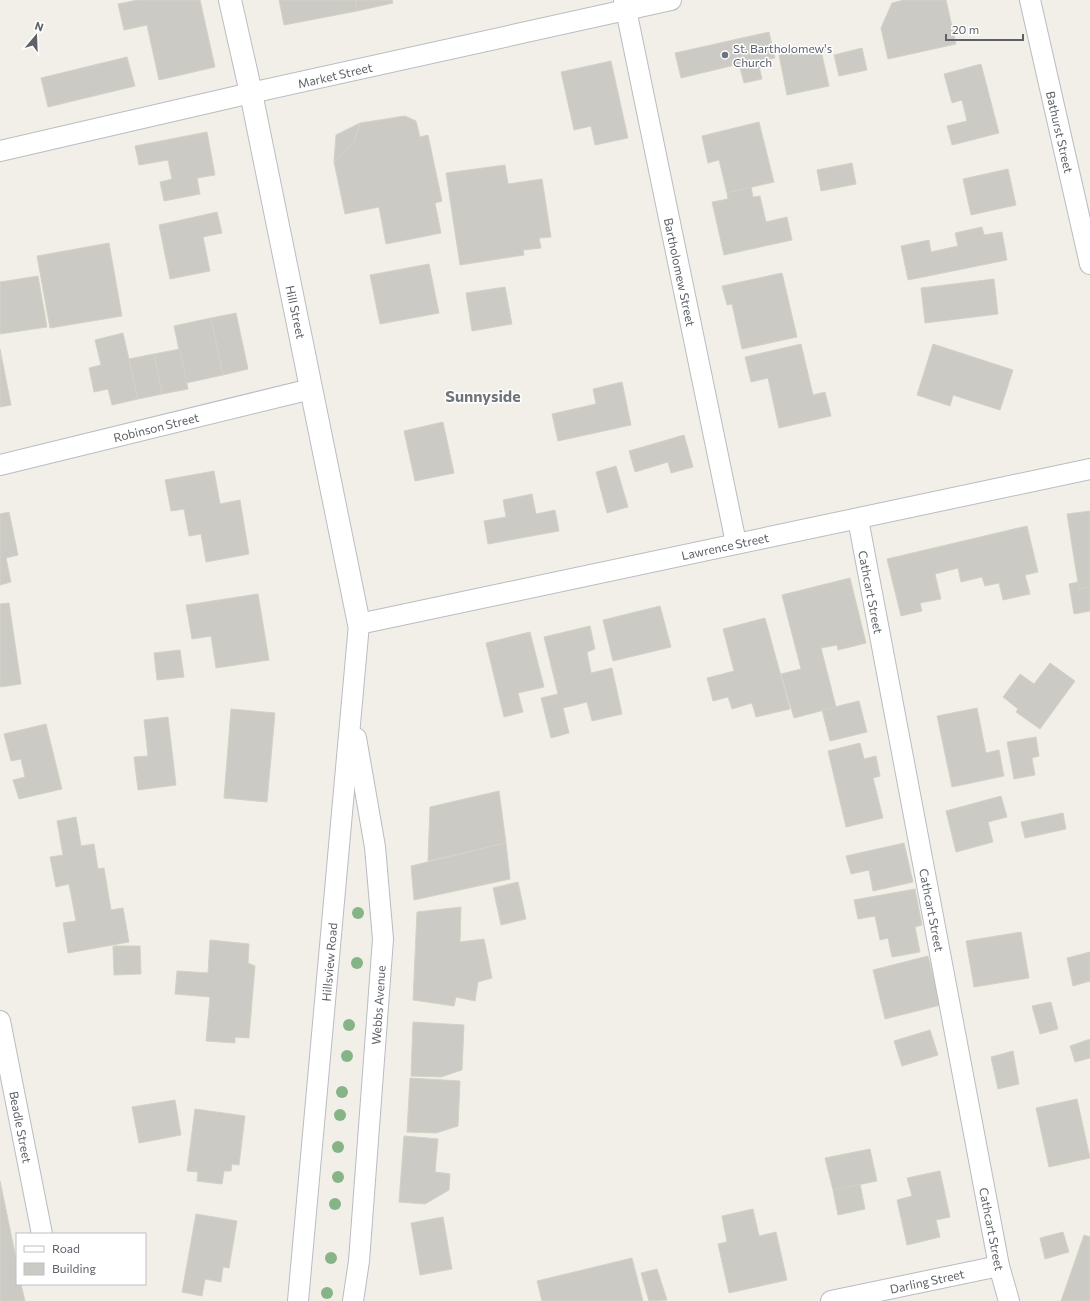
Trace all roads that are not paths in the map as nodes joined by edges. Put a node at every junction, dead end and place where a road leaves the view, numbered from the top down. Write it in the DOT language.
graph roads {
  1 [pos="230,0"];
  2 [pos="670,0"];
  3 [pos="1030,0"];
  4 [pos="625,5"];
  5 [pos="251,93"];
  6 [pos="0,151"];
  7 [pos="1090,264"];
  8 [pos="311,389"];
  9 [pos="0,465"];
  10 [pos="1090,469"];
  11 [pos="858,519"];
  12 [pos="736,543"];
  13 [pos="359,624"];
  14 [pos="352,710"];
  15 [pos="0,1021"];
  16 [pos="42,1233"];
  17 [pos="999,1266"];
  18 [pos="298,1301"];
  19 [pos="352,1301"];
  20 [pos="831,1301"];
  21 [pos="1009,1301"];
  1 -- 5 [label="street, Hill Street"];
  2 -- 4 [label="street, Market Street"];
  3 -- 7 [label="street, Bathurst Street"];
  4 -- 5 [label="street, Market Street"];
  4 -- 12 [label="street, Bartholomew Street"];
  5 -- 6 [label="street, Market Street"];
  5 -- 8 [label="street, Hill Street"];
  8 -- 9 [label="street, Robinson Street"];
  8 -- 13 [label="street, Hill Street"];
  10 -- 11 [label="street, Lawrence Street"];
  11 -- 12 [label="street, Lawrence Street"];
  11 -- 17 [label="street, Cathcart Street"];
  12 -- 13 [label="street, Lawrence Street"];
  13 -- 14 [label="street, Hillsview Road"];
  14 -- 18 [label="street, Hillsview Road"];
  14 -- 19 [label="street, Webbs Avenue"];
  15 -- 16 [label="street, Beadle Street"];
  17 -- 20 [label="street, Darling Street"];
  17 -- 21 [label="street, Cathcart Street"];
}
